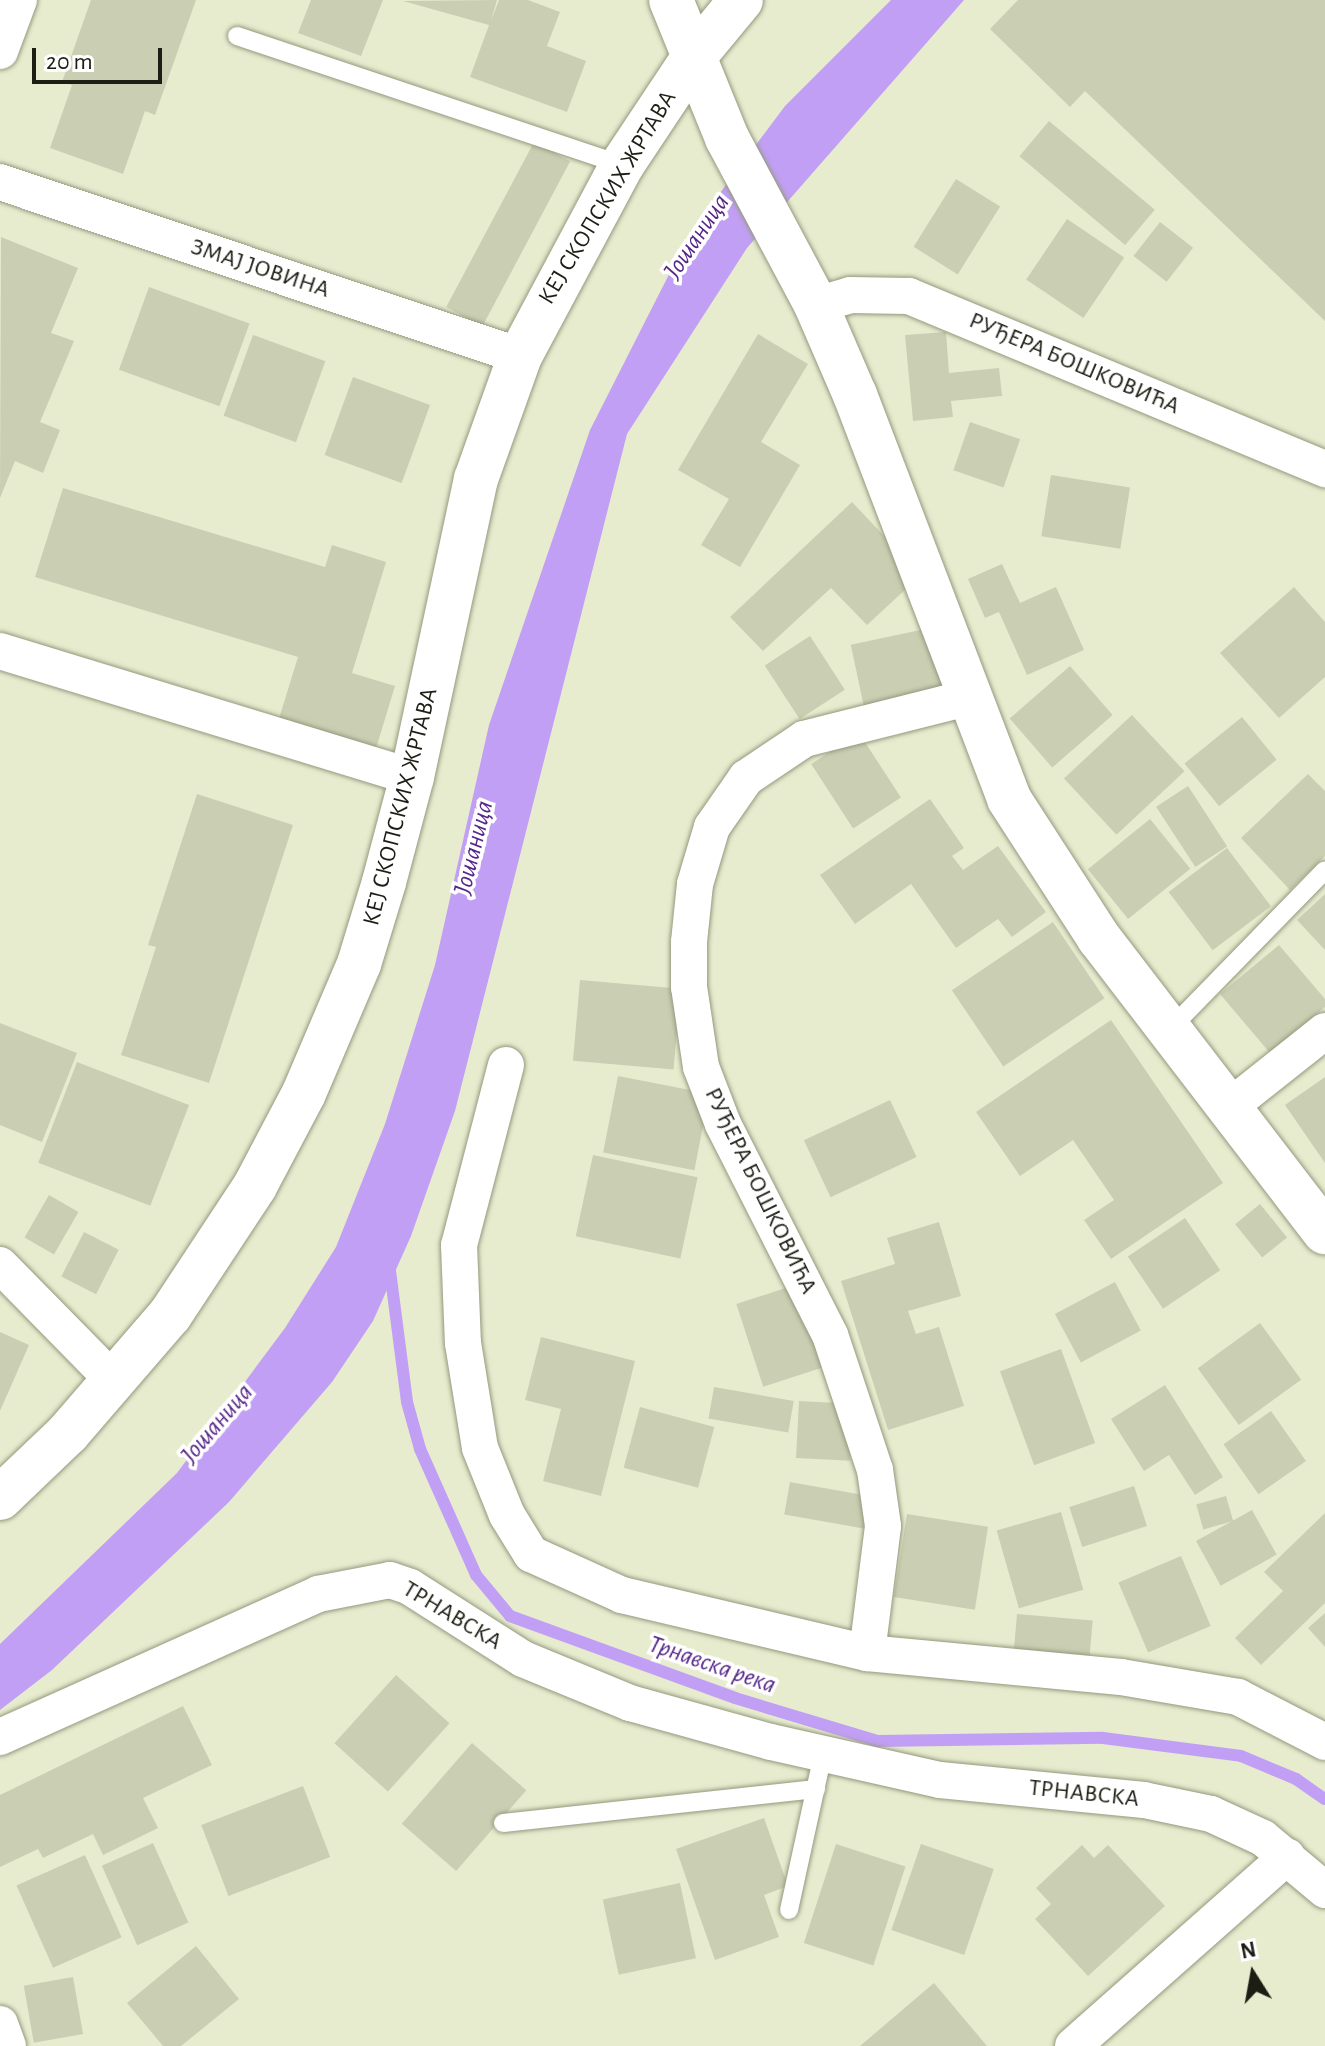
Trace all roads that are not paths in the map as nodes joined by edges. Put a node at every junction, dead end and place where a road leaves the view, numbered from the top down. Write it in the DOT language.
graph roads {
  1 [pos="19,0"];
  2 [pos="671,0"];
  3 [pos="741,0"];
  4 [pos="237,36"];
  5 [pos="0,51"];
  6 [pos="693,58"];
  7 [pos="622,165"];
  8 [pos="0,182"];
  9 [pos="816,305"];
  10 [pos="520,356"];
  11 [pos="1325,469"];
  12 [pos="0,651"];
  13 [pos="967,698"];
  14 [pos="412,777"];
  15 [pos="1325,870"];
  16 [pos="1169,1030"];
  17 [pos="1325,1031"];
  18 [pos="506,1065"];
  19 [pos="1228,1108"];
  20 [pos="1325,1232"];
  21 [pos="0,1265"];
  22 [pos="113,1380"];
  23 [pos="0,1498"];
  24 [pos="867,1653"];
  25 [pos="0,1737"];
  26 [pos="1325,1742"];
  27 [pos="820,1771"];
  28 [pos="503,1823"];
  29 [pos="1287,1857"];
  30 [pos="1325,1890"];
  31 [pos="789,1910"];
  32 [pos="0,2024"];
  33 [pos="8,2046"];
  34 [pos="1073,2046"];
  1 -- 5 [label="street"];
  2 -- 6 [label="main road"];
  3 -- 6 [label="main road, КЕЈ СКОПСКИХ ЖРТАВА"];
  4 -- 7 [label="lane"];
  6 -- 7 [label="main road, КЕЈ СКОПСКИХ ЖРТАВА"];
  6 -- 9 [label="main road"];
  7 -- 10 [label="main road, КЕЈ СКОПСКИХ ЖРТАВА"];
  8 -- 10 [label="street, ЗМАЈ ЈОВИНА"];
  9 -- 11 [label="street, РУЂЕРА БОШКОВИЋА"];
  9 -- 13 [label="main road"];
  10 -- 14 [label="main road, КЕЈ СКОПСКИХ ЖРТАВА"];
  12 -- 14 [label="street"];
  13 -- 16 [label="main road"];
  13 -- 24 [label="street, РУЂЕРА БОШКОВИЋА"];
  14 -- 22 [label="main road, КЕЈ СКОПСКИХ ЖРТАВА"];
  15 -- 16 [label="lane"];
  16 -- 19 [label="main road"];
  17 -- 19 [label="street"];
  18 -- 24 [label="street"];
  19 -- 20 [label="main road"];
  21 -- 22 [label="street"];
  22 -- 23 [label="main road, КЕЈ СКОПСКИХ ЖРТАВА"];
  24 -- 26 [label="street"];
  25 -- 27 [label="street, ТРНАВСКА"];
  27 -- 28 [label="lane, ТРНАВСКА"];
  27 -- 29 [label="street, ТРНАВСКА"];
  27 -- 31 [label="lane"];
  29 -- 30 [label="street, ТРНАВСКА"];
  29 -- 34 [label="street"];
  32 -- 33 [label="street"];
}
